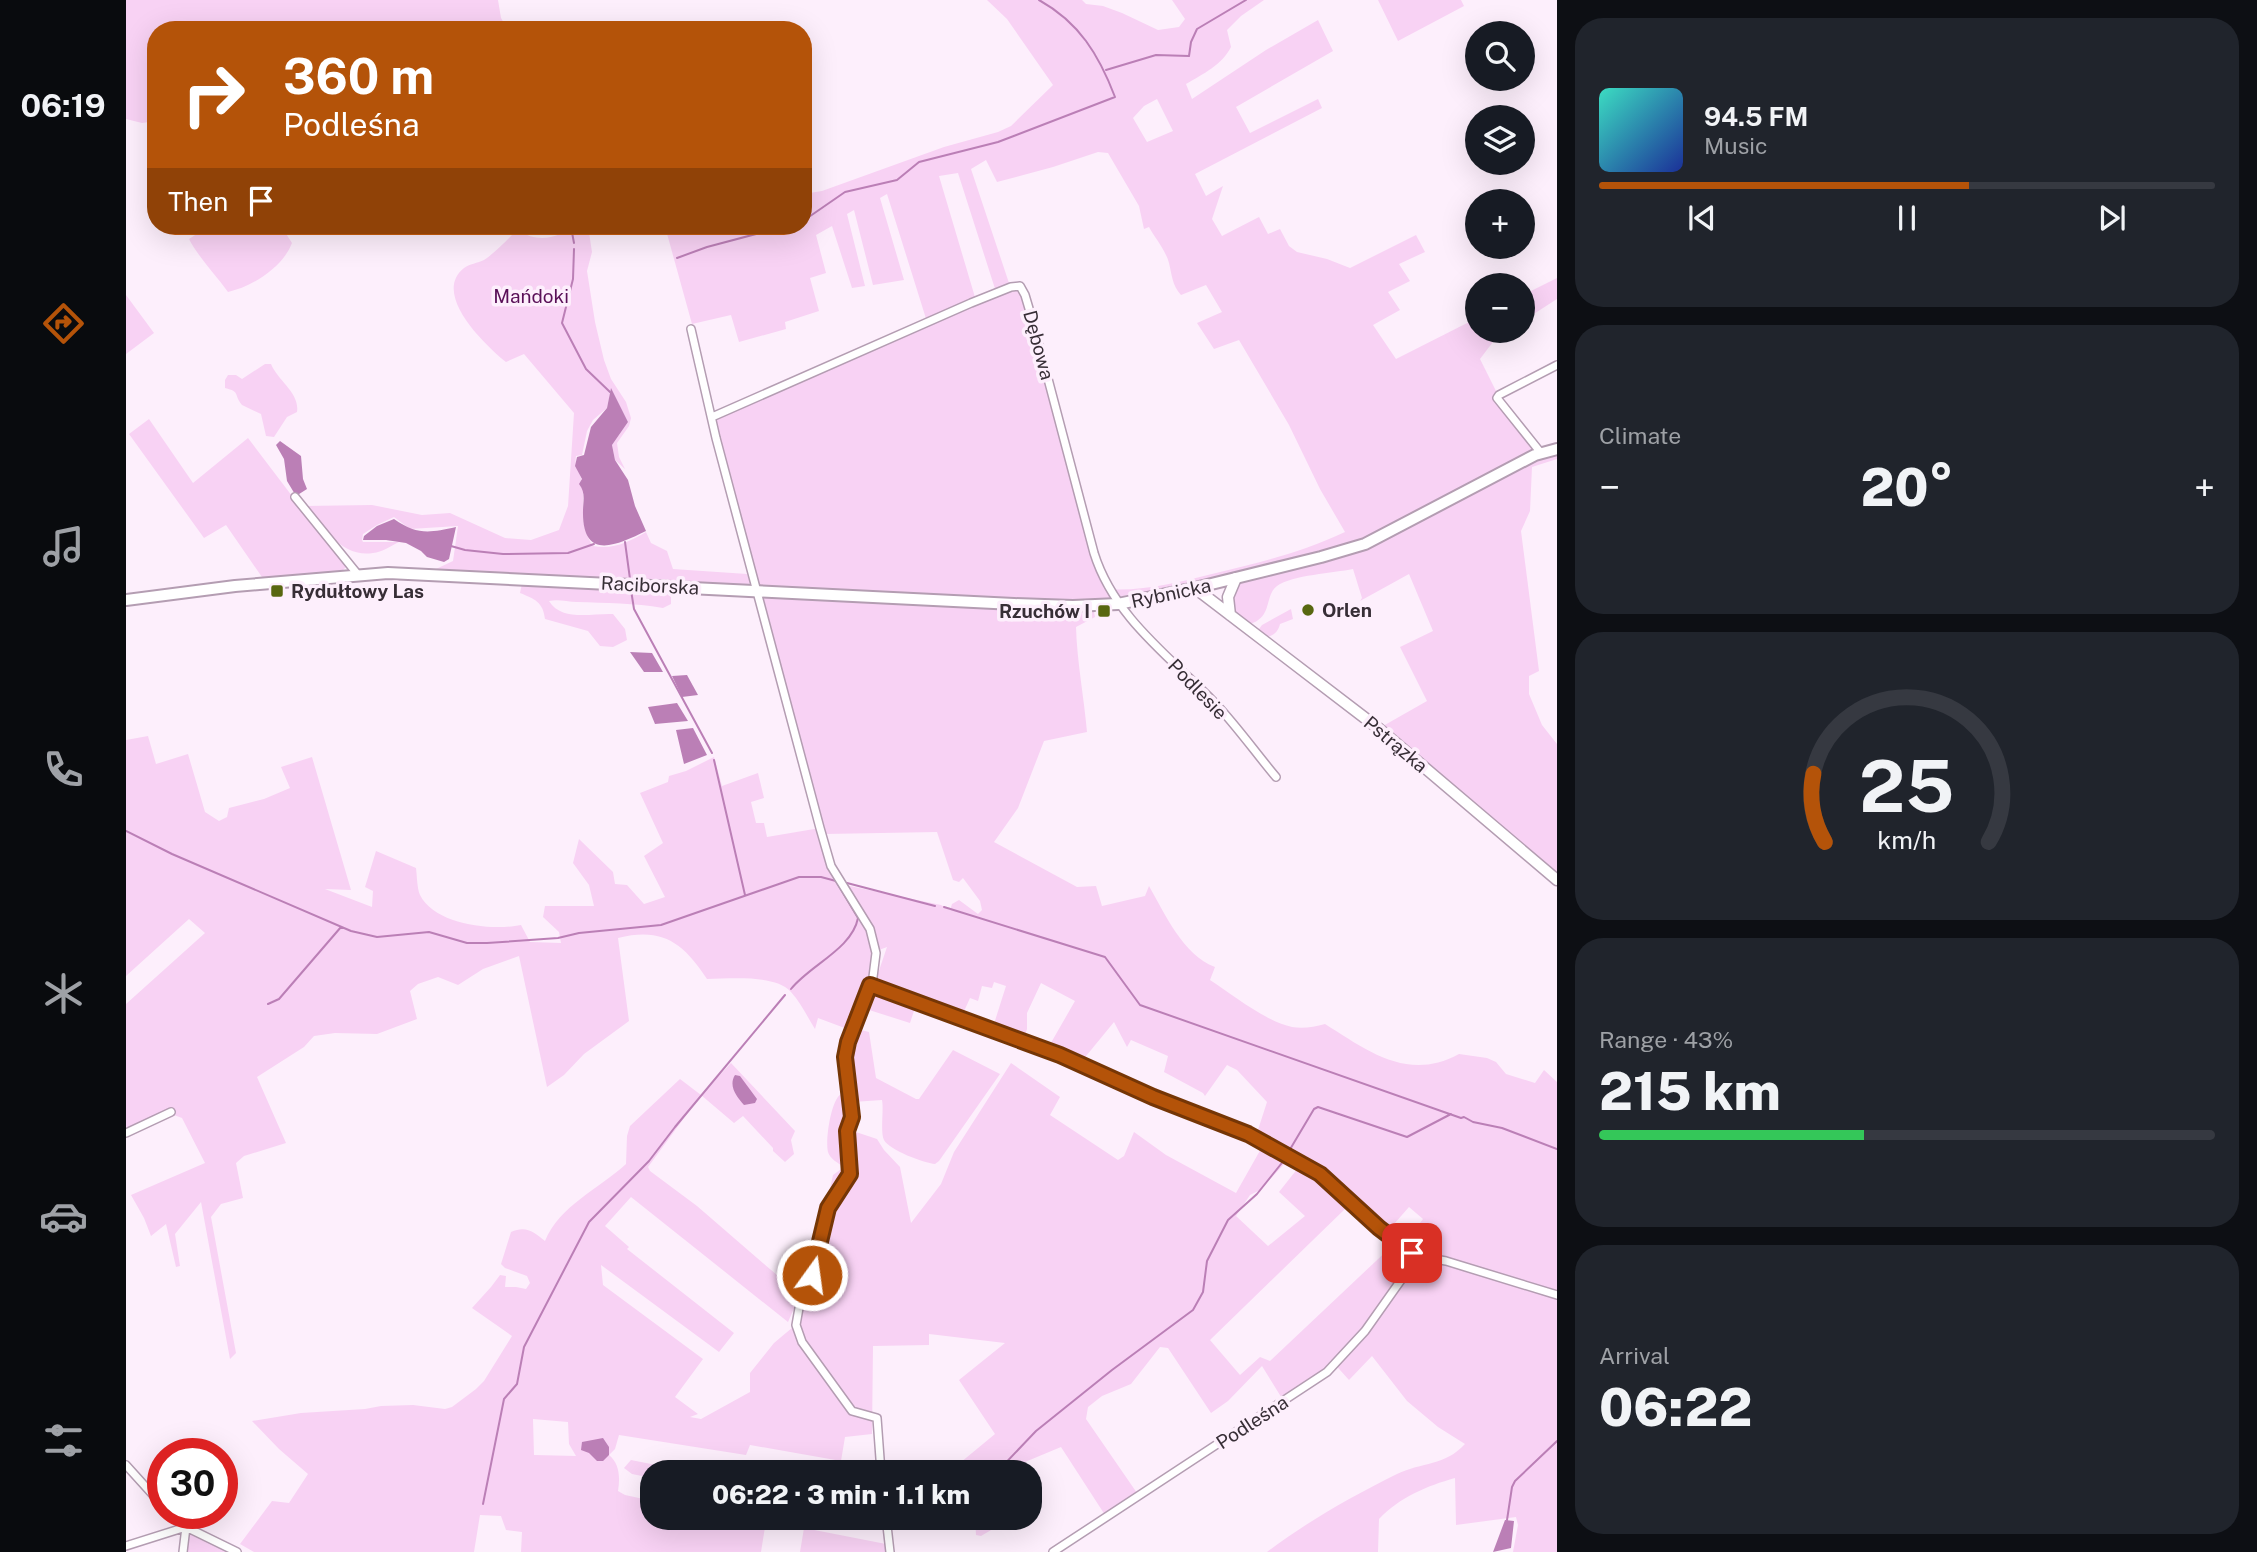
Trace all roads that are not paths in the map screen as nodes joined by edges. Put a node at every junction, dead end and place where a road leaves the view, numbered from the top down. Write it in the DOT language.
graph roads {
  1 [pos="691,329"];
  2 [pos="1557,365"];
  3 [pos="712,417"];
  4 [pos="1557,449"];
  5 [pos="1541,453"];
  6 [pos="295,497"];
  7 [pos="359,576"];
  8 [pos="1236,578"];
  9 [pos="1195,588"];
  10 [pos="758,590"];
  11 [pos="126,600"];
  12 [pos="1118,604"];
  13 [pos="1230,615"];
  14 [pos="1276,777"];
  15 [pos="1557,880"];
  16 [pos="870,985"];
  17 [pos="172,1112"];
  18 [pos="126,1133"];
  19 [pos="1418,1256"];
  20 [pos="1557,1295"];
  21 [pos="880,1460"];
  22 [pos="126,1465"];
  23 [pos="147,1488"];
  24 [pos="180,1529"];
  25 [pos="186,1529"];
  26 [pos="190,1529"];
  27 [pos="887,1530"];
  28 [pos="126,1546"];
  29 [pos="183,1552"];
  30 [pos="237,1552"];
  31 [pos="890,1552"];
  32 [pos="1054,1552"];
  1 -- 3 [label="street"];
  2 -- 5 [label="street"];
  3 -- 10 [label="street"];
  3 -- 12 [label="street, Dębowa"];
  4 -- 5 [label="main road, Rybnicka"];
  5 -- 8 [label="main road, Rybnicka"];
  6 -- 7 [label="street"];
  7 -- 10 [label="main road, Raciborska"];
  7 -- 11 [label="main road, Raciborska"];
  8 -- 9 [label="main road, Rybnicka"];
  8 -- 13 [label="main road"];
  9 -- 12 [label="main road, Rybnicka"];
  9 -- 13 [label="main road, Pstrązka"];
  10 -- 12 [label="main road, Rybnicka"];
  10 -- 16 [label="street"];
  12 -- 14 [label="street, Podlesie"];
  13 -- 15 [label="main road, Pstrązka"];
  16 -- 19 [label="street"];
  16 -- 21 [label="street"];
  17 -- 18 [label="street"];
  19 -- 20 [label="street"];
  19 -- 32 [label="street, Podleśna"];
  22 -- 23 [label="street"];
  24 -- 28 [label="street"];
  25 -- 29 [label="street"];
  26 -- 30 [label="street"];
  27 -- 31 [label="street"];
}
